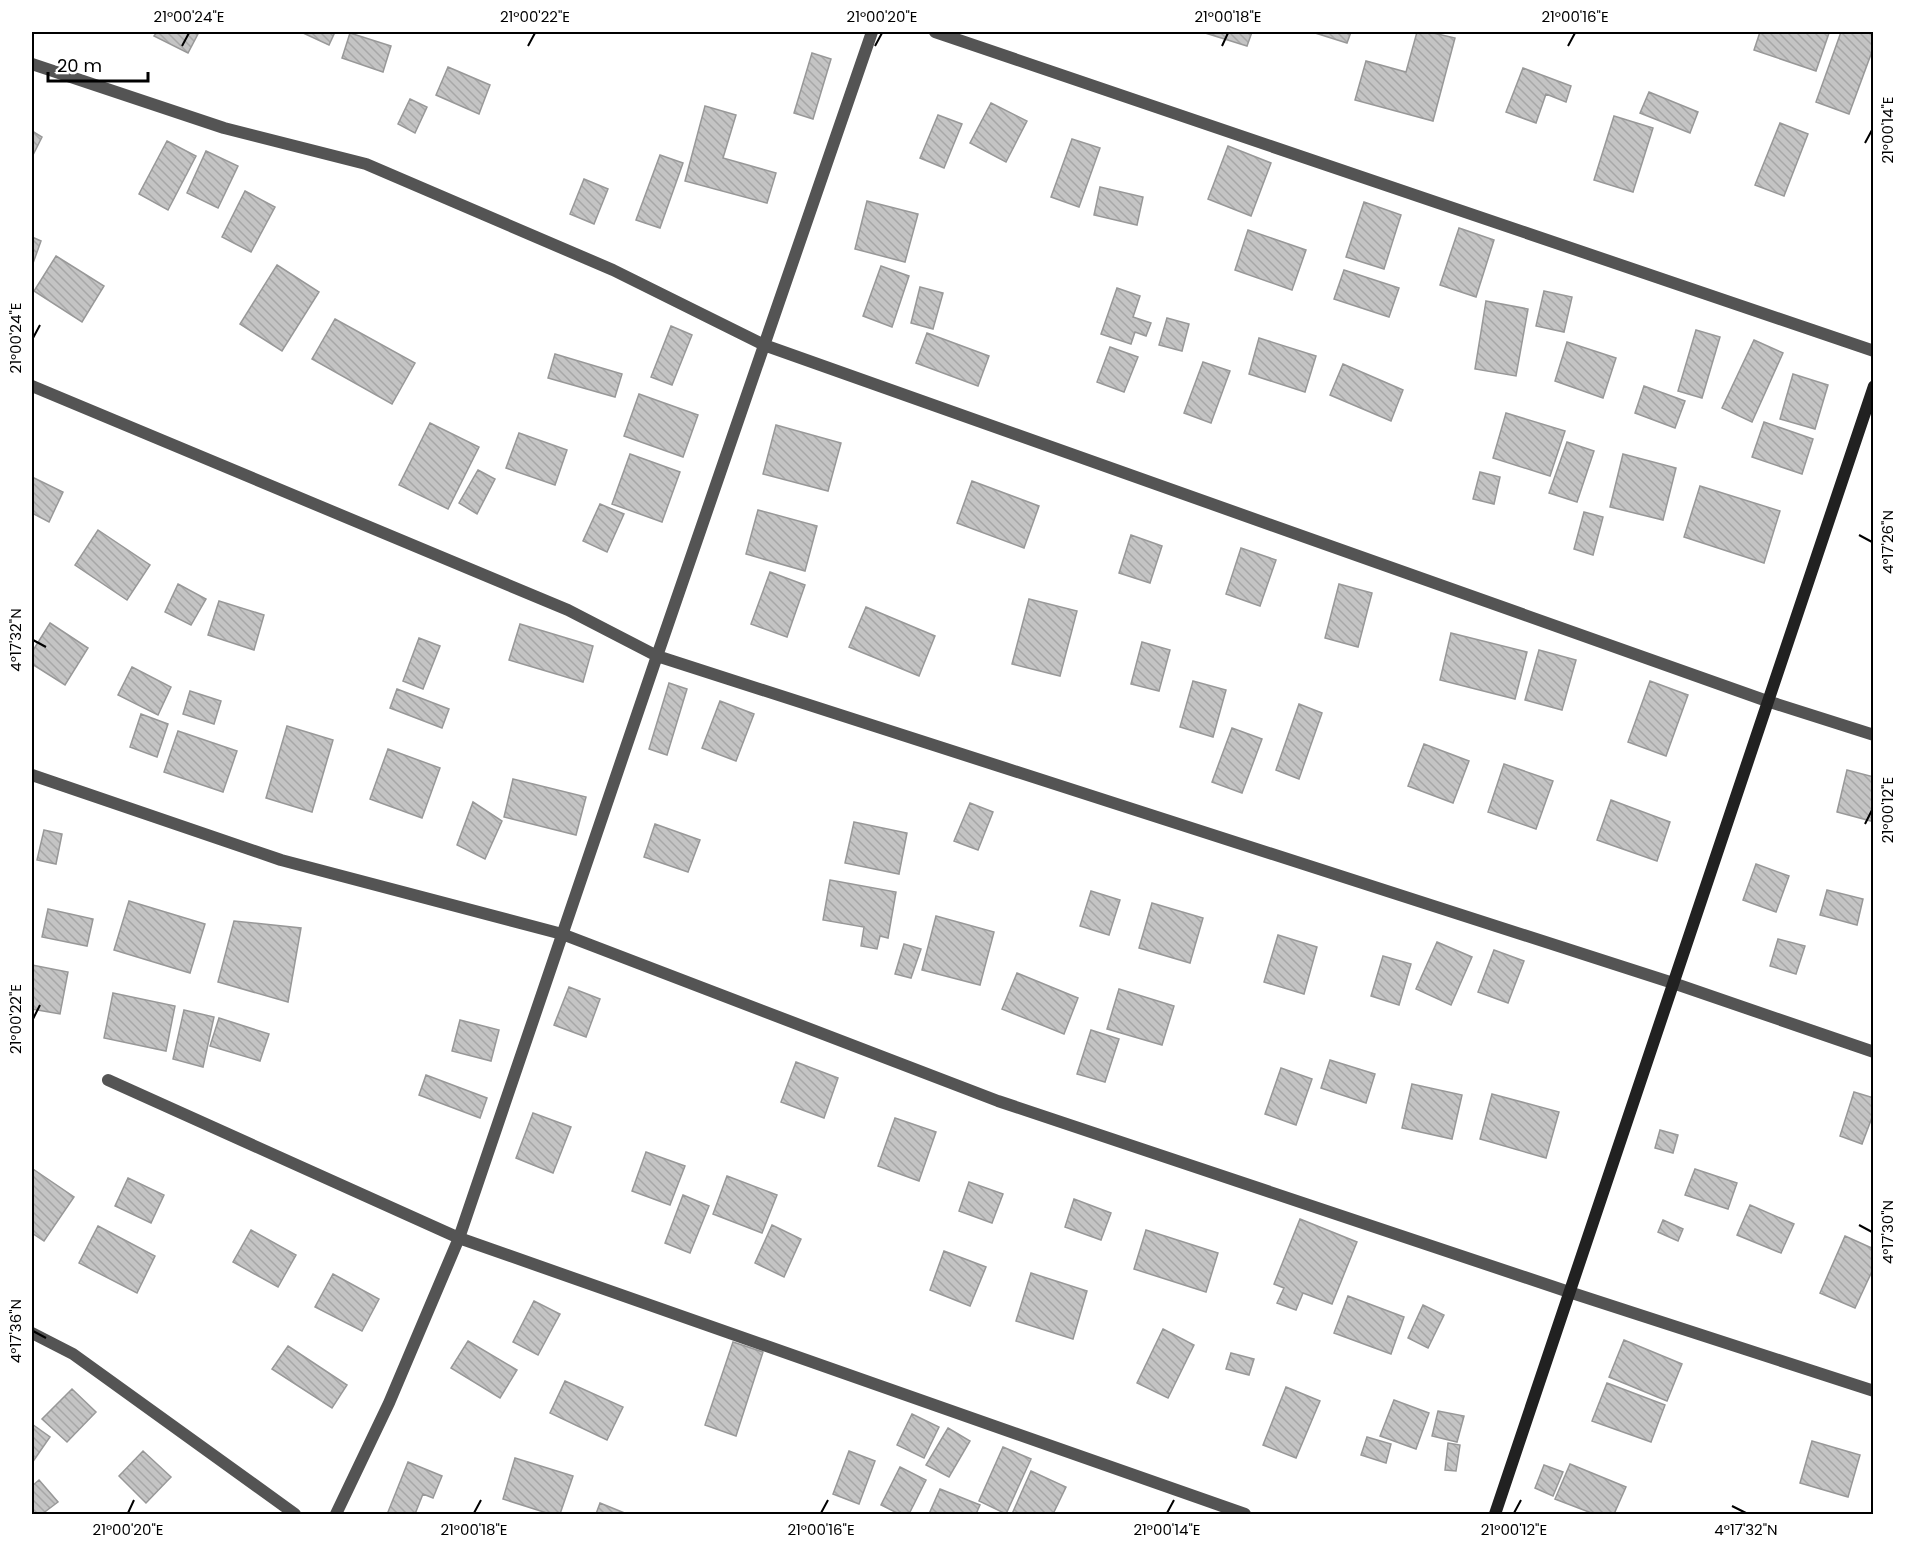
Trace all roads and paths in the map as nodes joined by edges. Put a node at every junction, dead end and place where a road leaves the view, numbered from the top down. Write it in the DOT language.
graph roads {
  1 [pos="872,32"];
  2 [pos="935,32"];
  3 [pos="32,64"];
  4 [pos="764,345"];
  5 [pos="1874,351"];
  6 [pos="32,386"];
  7 [pos="1874,386"];
  8 [pos="657,656"];
  9 [pos="1767,701"];
  10 [pos="1874,735"];
  11 [pos="32,775"];
  12 [pos="562,934"];
  13 [pos="1673,983"];
  14 [pos="1874,1052"];
  15 [pos="108,1080"];
  16 [pos="459,1238"];
  17 [pos="1569,1292"];
  18 [pos="32,1333"];
  19 [pos="1874,1391"];
  20 [pos="295,1515"];
  21 [pos="336,1515"];
  22 [pos="1245,1515"];
  23 [pos="1495,1515"];
  1 -- 4 [label="street"];
  2 -- 5 [label="street"];
  3 -- 4 [label="street"];
  4 -- 8 [label="street"];
  4 -- 9 [label="street"];
  6 -- 8 [label="street"];
  7 -- 9 [label="street"];
  8 -- 12 [label="street"];
  8 -- 13 [label="street"];
  9 -- 10 [label="street"];
  9 -- 13 [label="street"];
  11 -- 12 [label="street"];
  12 -- 16 [label="street"];
  12 -- 17 [label="street"];
  13 -- 14 [label="street"];
  13 -- 17 [label="street"];
  15 -- 16 [label="street"];
  16 -- 21 [label="street"];
  16 -- 22 [label="street"];
  17 -- 19 [label="street"];
  17 -- 23 [label="street"];
  18 -- 20 [label="street"];
}
